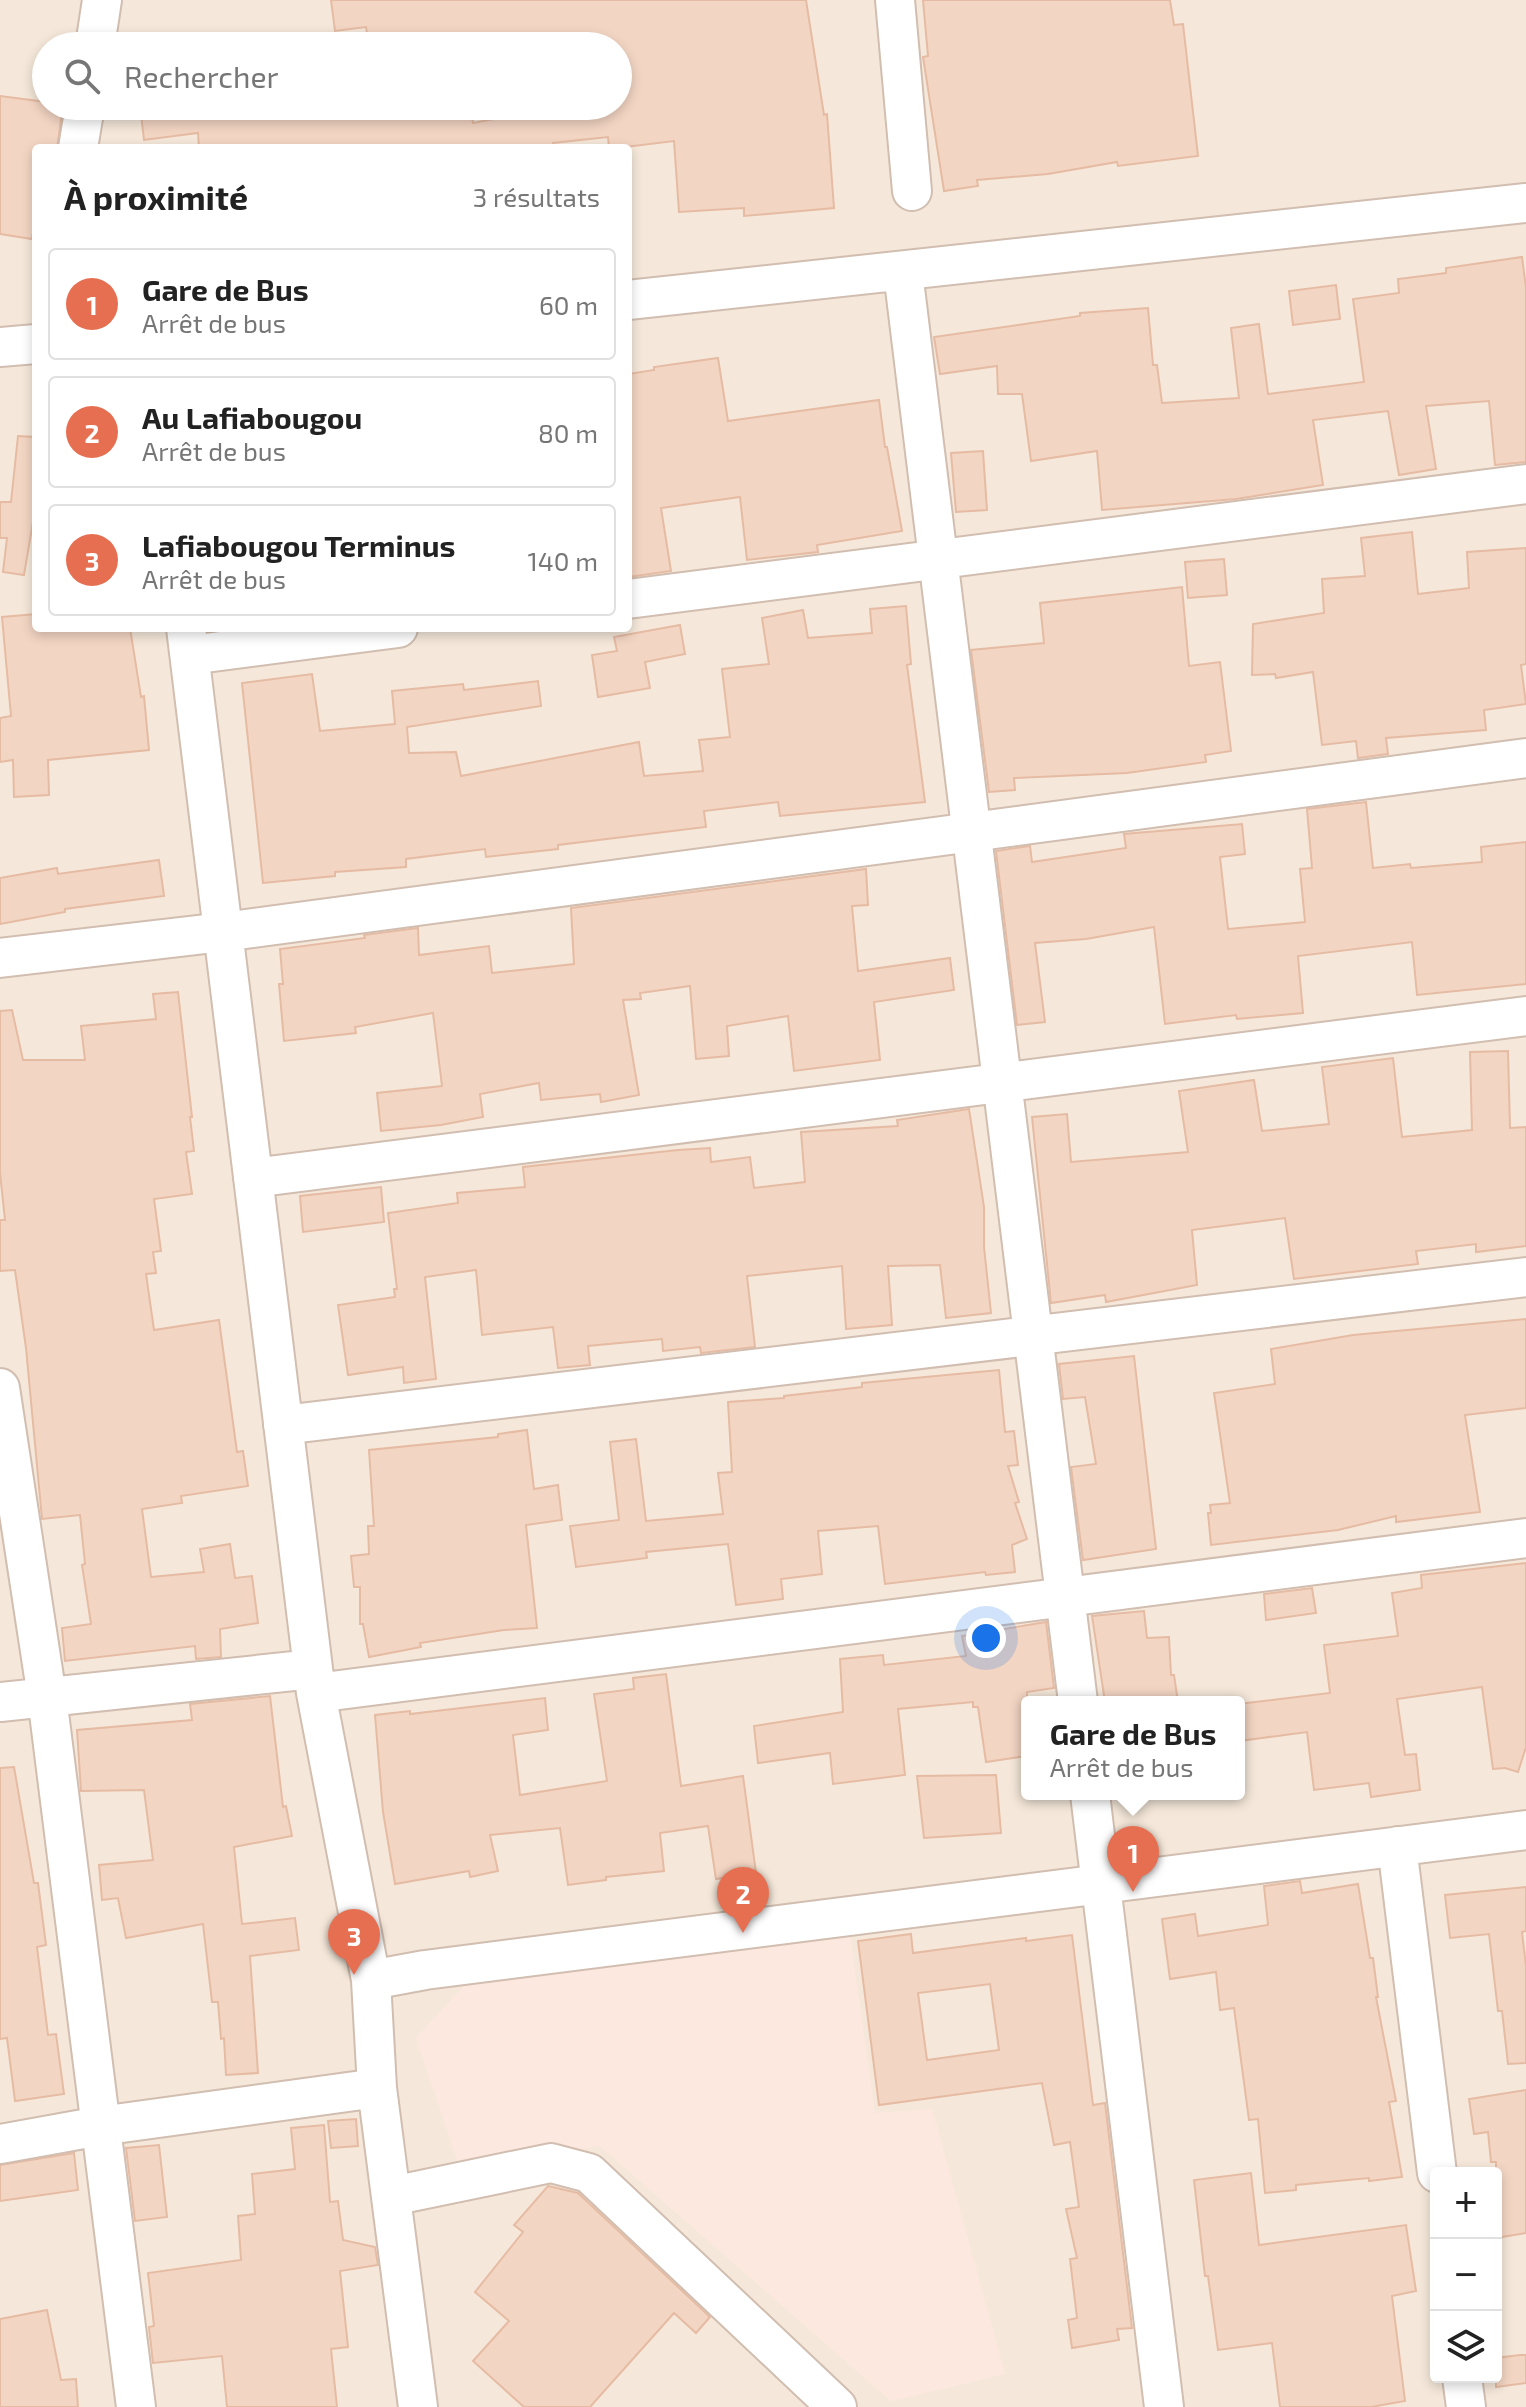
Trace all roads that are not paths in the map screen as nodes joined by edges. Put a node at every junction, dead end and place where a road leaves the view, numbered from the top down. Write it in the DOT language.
graph roads {
  1 [pos="102,0"];
  2 [pos="895,0"];
  3 [pos="97,32"];
  4 [pos="83,120"];
  5 [pos="79,144"];
  6 [pos="912,191"];
  7 [pos="1526,203"];
  8 [pos="903,272"];
  9 [pos="632,300"];
  10 [pos="32,344"];
  11 [pos="0,347"];
  12 [pos="1526,484"];
  13 [pos="939,559"];
  14 [pos="632,598"];
  15 [pos="333,632"];
  16 [pos="188,641"];
  17 [pos="1526,758"];
  18 [pos="972,832"];
  19 [pos="223,932"];
  20 [pos="0,958"];
  21 [pos="1526,1016"];
  22 [pos="1003,1082"];
  23 [pos="253,1178"];
  24 [pos="1526,1277"];
  25 [pos="1035,1336"];
  26 [pos="0,1388"];
  27 [pos="283,1425"];
  28 [pos="1526,1538"];
  29 [pos="1066,1597"];
  30 [pos="315,1681"];
  31 [pos="1077,1696"];
  32 [pos="47,1697"];
  33 [pos="0,1702"];
  34 [pos="1091,1800"];
  35 [pos="1526,1830"];
  36 [pos="1397,1846"];
  37 [pos="1101,1884"];
  38 [pos="371,1980"];
  39 [pos="377,2088"];
  40 [pos="100,2126"];
  41 [pos="0,2144"];
  42 [pos="1436,2167"];
  43 [pos="392,2196"];
  44 [pos="1463,2383"];
  45 [pos="136,2407"];
  46 [pos="418,2407"];
  47 [pos="837,2407"];
  48 [pos="1164,2407"];
  49 [pos="1466,2407"];
  1 -- 3 [label="street"];
  2 -- 6 [label="street"];
  4 -- 5 [label="street"];
  7 -- 8 [label="street"];
  8 -- 9 [label="street"];
  8 -- 13 [label="street"];
  10 -- 11 [label="street"];
  12 -- 13 [label="street"];
  13 -- 14 [label="street"];
  13 -- 18 [label="street"];
  15 -- 16 [label="street"];
  16 -- 19 [label="street"];
  17 -- 18 [label="street"];
  18 -- 19 [label="street"];
  18 -- 22 [label="street"];
  19 -- 20 [label="street"];
  19 -- 23 [label="street"];
  21 -- 22 [label="street"];
  22 -- 23 [label="street"];
  22 -- 25 [label="street"];
  23 -- 27 [label="street"];
  24 -- 25 [label="street"];
  25 -- 27 [label="street"];
  25 -- 29 [label="street"];
  26 -- 32 [label="street"];
  27 -- 30 [label="street"];
  28 -- 29 [label="street"];
  29 -- 30 [label="street"];
  29 -- 31 [label="street"];
  30 -- 32 [label="street"];
  30 -- 38 [label="street"];
  32 -- 33 [label="street"];
  32 -- 40 [label="street"];
  34 -- 37 [label="street"];
  35 -- 36 [label="street"];
  36 -- 37 [label="street"];
  36 -- 42 [label="street"];
  37 -- 38 [label="street"];
  37 -- 48 [label="street"];
  38 -- 39 [label="street"];
  39 -- 40 [label="street"];
  39 -- 43 [label="street"];
  40 -- 41 [label="street"];
  40 -- 45 [label="street"];
  43 -- 46 [label="street"];
  43 -- 47 [label="street"];
  44 -- 49 [label="street"];
}
